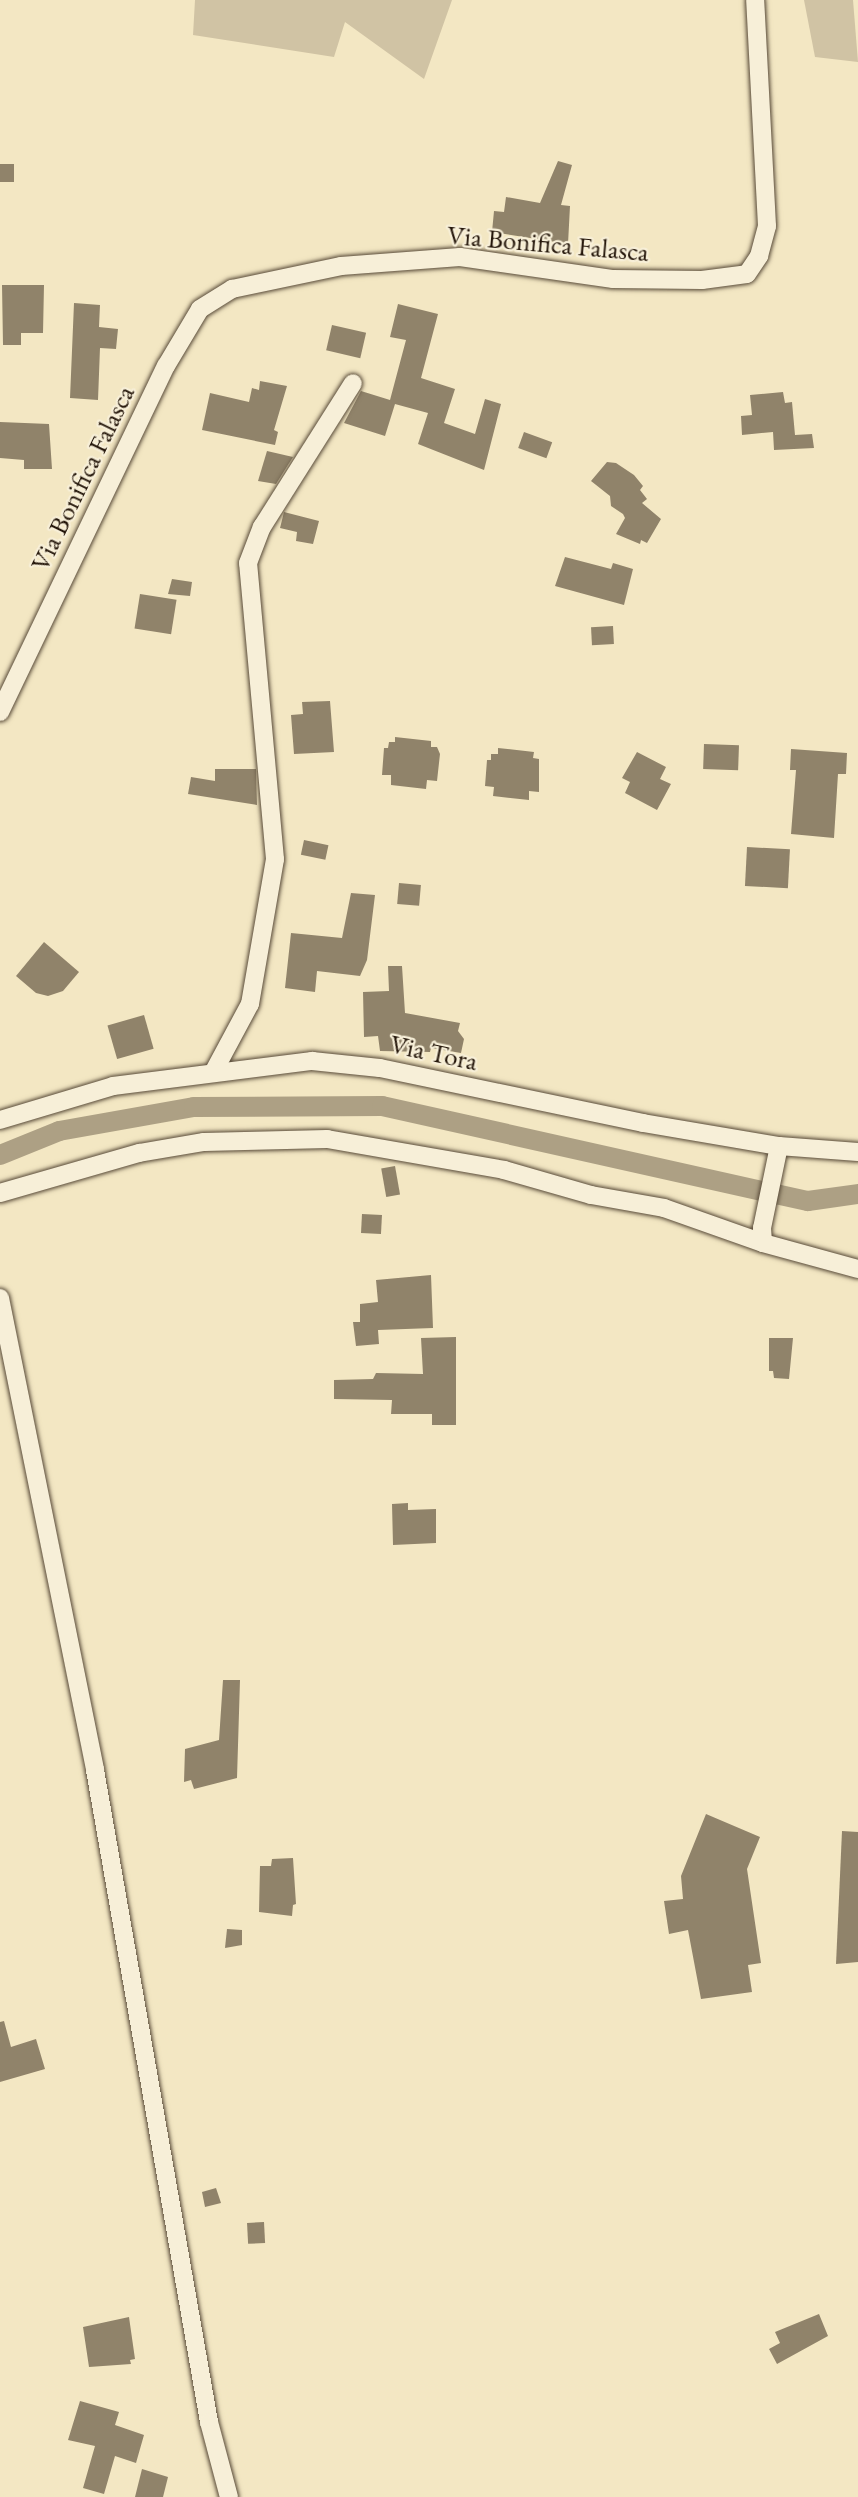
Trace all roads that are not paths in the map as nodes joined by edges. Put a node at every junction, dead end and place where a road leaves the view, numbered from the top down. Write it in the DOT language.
graph roads {
  1 [pos="755,0"];
  2 [pos="353,383"];
  3 [pos="0,712"];
  4 [pos="214,1071"];
  5 [pos="0,1120"];
  6 [pos="778,1151"];
  7 [pos="858,1152"];
  8 [pos="0,1193"];
  9 [pos="762,1236"];
  10 [pos="858,1269"];
  11 [pos="0,1298"];
  12 [pos="229,2497"];
  1 -- 3 [label="street, Via Bonifica Falasca"];
  2 -- 4 [label="street"];
  4 -- 5 [label="street, Via Tora"];
  4 -- 6 [label="street, Via Tora"];
  6 -- 7 [label="street, Via Tora"];
  6 -- 9 [label="street"];
  8 -- 9 [label="street"];
  9 -- 10 [label="street"];
  11 -- 12 [label="street"];
}
